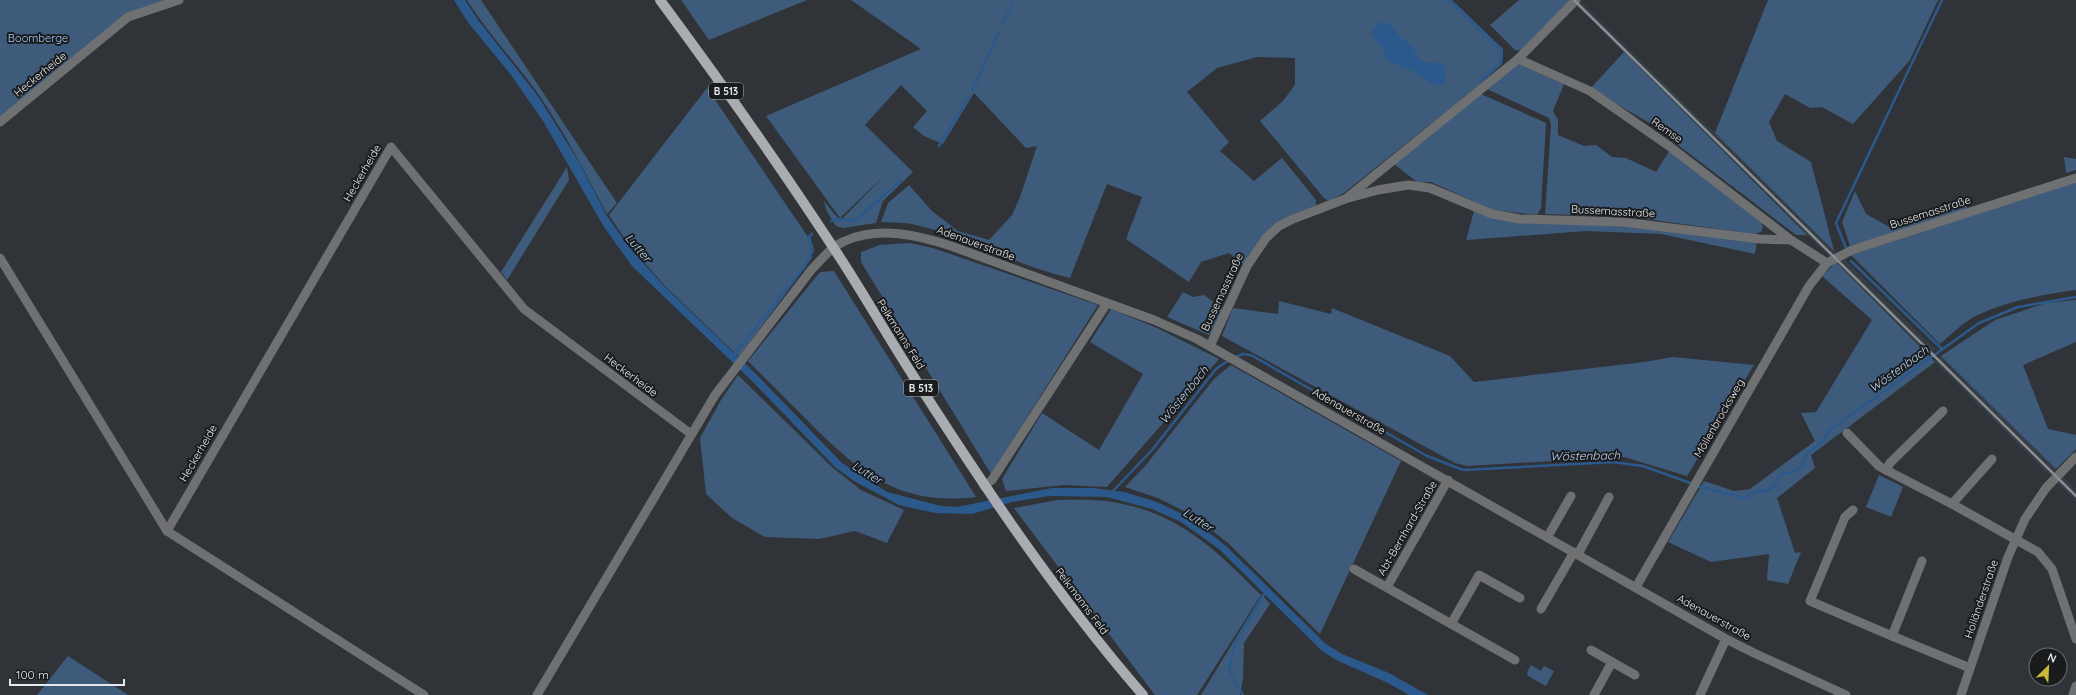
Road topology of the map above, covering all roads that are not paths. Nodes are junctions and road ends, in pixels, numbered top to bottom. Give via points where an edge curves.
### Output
1 (178, 0) edge
2 (660, 0) edge
3 (1576, 0) edge
4 (1518, 59) junction
5 (0, 122) edge
6 (2076, 178) edge
7 (1345, 199) junction
8 (1790, 240) junction
9 (834, 248) junction
10 (0, 258) edge
11 (1827, 263) junction
12 (1107, 303) junction
13 (1210, 346) junction
14 (1943, 411) dead end
15 (1847, 433) dead end
16 (691, 434) junction
17 (2076, 457) edge
18 (1992, 459) dead end
19 (1886, 470) junction
20 (1448, 480) junction
21 (987, 490) junction
22 (1571, 496) dead end
23 (1609, 497) dead end
24 (1952, 504) junction
25 (1853, 510) dead end
26 (167, 531) junction
27 (1548, 536) junction
28 (2015, 539) junction
29 (1576, 553) junction
30 (1922, 561) dead end
31 (1354, 569) dead end
32 (1387, 587) junction
33 (1636, 587) junction
34 (1520, 598) dead end
35 (1541, 609) dead end
36 (1451, 624) junction
37 (1892, 636) junction
38 (1726, 639) junction
39 (2076, 639) edge
40 (1591, 650) dead end
41 (1515, 660) dead end
42 (1612, 662) junction
43 (1970, 668) junction
44 (1635, 675) dead end
45 (2076, 686) edge
46 (424, 695) edge
47 (537, 695) edge
48 (1143, 695) edge
49 (1594, 695) edge
50 (1700, 695) edge
51 (1846, 695) edge
52 (1961, 695) edge
53 (2073, 695) edge

1 - 5 street, Heckerheide via 128,17
2 - 9 main road, Pelkmanns Feld / B 513
3 - 4 street
4 - 7 street
4 - 8 street, Remse via 1590,91 1670,146
6 - 11 street, Bussemasstraße via 1852,250
7 - 8 street, Bussemasstraße via 1408,185 1430,188 1492,214 1520,219 1623,222 1760,239
7 - 13 street, Bussemasstraße via 1293,219 1279,226 1266,238 1247,266
8 - 11 street, Bussemasstraße
9 - 12 street, Adenauerstraße via 845,241 879,234 908,234
9 - 16 street via 812,269 730,373
9 - 21 main road, Pelkmanns Feld / B 513
10 - 26 street
11 - 33 street, Möllenbrocksweg via 1809,286
12 - 13 street, Adenauerstraße via 1164,324
12 - 21 street
13 - 20 street, Adenauerstraße
14 - 19 street
15 - 19 street
16 - 26 street, Heckerheide via 524,309 391,147
16 - 47 street
17 - 28 street, Holländerstraße via 2056,476 2036,501
18 - 24 street
19 - 24 street
20 - 27 street, Adenauerstraße
20 - 32 street, Abt-Bernhard-Straße
21 - 48 main road, Pelkmanns Feld / B 513 via 1071,606
22 - 27 street
23 - 29 street
24 - 28 street
25 - 37 street via 1845,517 1810,601
26 - 46 street
27 - 29 street, Adenauerstraße
28 - 39 street via 2038,552 2048,562
28 - 43 street, Holländerstraße
29 - 33 street, Adenauerstraße
29 - 35 street
30 - 37 street
31 - 32 street, Abt-Bernhard-Straße
32 - 36 street, Abt-Bernhard-Straße
33 - 38 street, Adenauerstraße
34 - 36 street via 1479,575
36 - 41 street, Abt-Bernhard-Straße
37 - 43 street
38 - 50 street
38 - 51 street, Adenauerstraße
40 - 42 street
42 - 44 street
42 - 49 street
43 - 52 street, Holländerstraße
45 - 53 street

